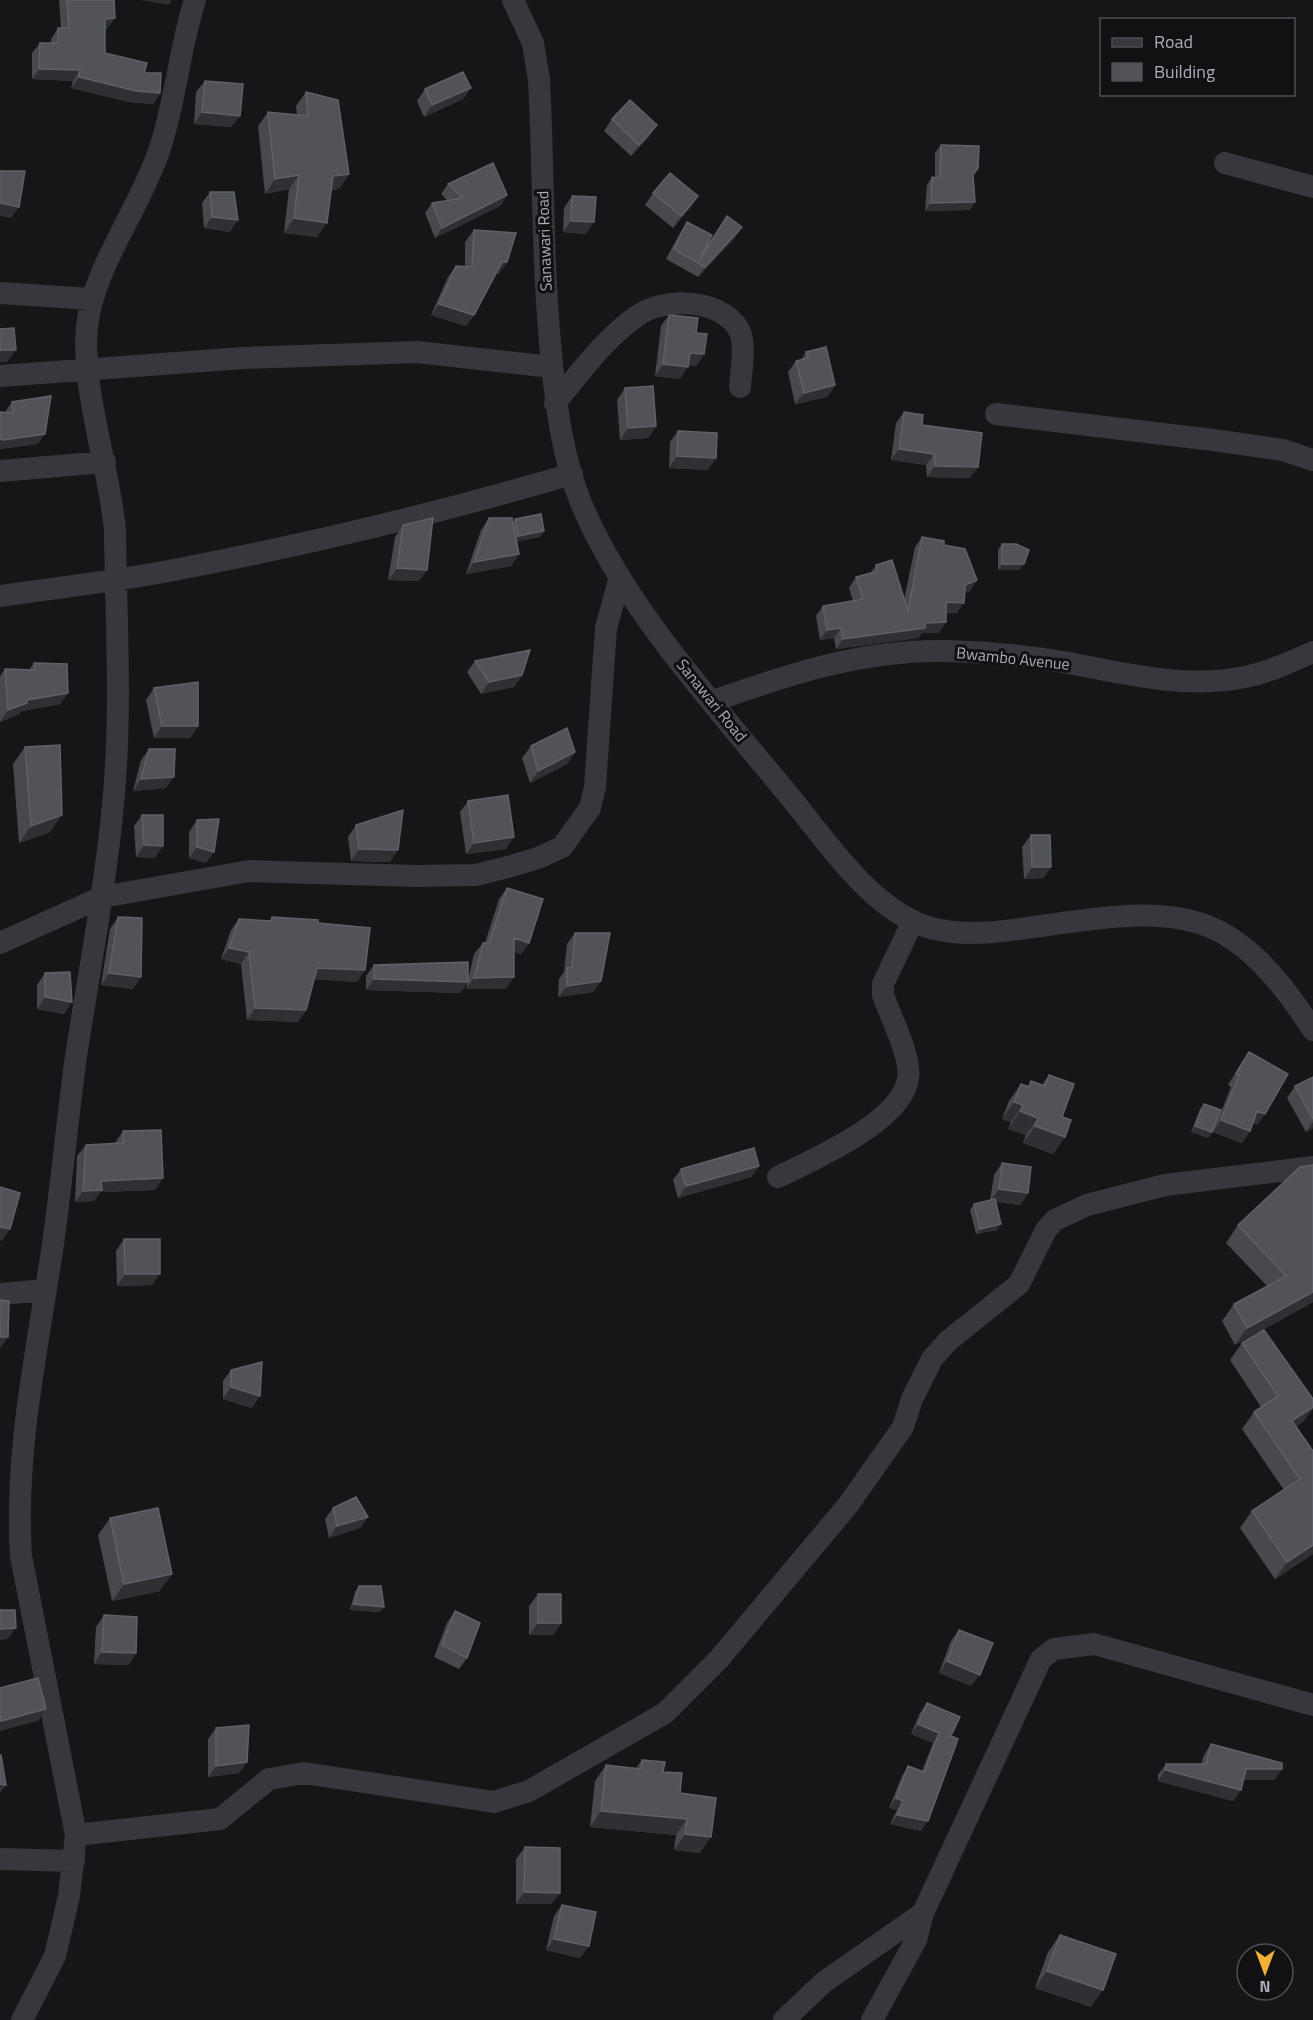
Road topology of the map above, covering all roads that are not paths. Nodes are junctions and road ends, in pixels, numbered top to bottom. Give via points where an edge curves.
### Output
1 (195, 0) edge
2 (513, 0) edge
3 (1225, 163) dead end
4 (1313, 187) edge
5 (0, 293) edge
6 (91, 299) junction
7 (552, 367) junction
8 (87, 370) junction
9 (0, 376) edge
10 (740, 387) dead end
11 (555, 403) junction
12 (996, 414) dead end
13 (1313, 460) edge
14 (105, 462) junction
15 (0, 471) edge
16 (572, 474) junction
17 (620, 577) junction
18 (115, 580) junction
19 (0, 596) edge
20 (1313, 652) edge
21 (713, 701) junction
22 (102, 897) junction
23 (914, 921) junction
24 (0, 943) edge
25 (1313, 1030) edge
26 (1313, 1167) edge
27 (778, 1178) dead end
28 (46, 1290) junction
29 (0, 1294) edge
30 (1313, 1704) edge
31 (76, 1834) junction
32 (0, 1859) edge
33 (74, 1861) junction
34 (923, 1913) junction
35 (22, 2020) edge
36 (784, 2020) edge
37 (872, 2020) edge

1 - 6 street via 159,150
2 - 7 street, Sanawari Road via 533,43 539,80 542,221
3 - 4 street
5 - 6 street
6 - 8 street via 86,329
7 - 8 street via 417,352 243,358
7 - 11 street, Sanawari Road
8 - 9 street
8 - 14 street
10 - 11 street via 742,343 738,328 722,314 701,304 653,307 619,332
11 - 16 street, Sanawari Road
12 - 13 street via 1225,442 1300,454
14 - 15 street
14 - 18 street via 114,520
16 - 17 street, Sanawari Road via 592,527
16 - 18 street via 438,512
17 - 21 street, Sanawari Road
17 - 22 street via 606,628 591,808 562,847 538,858 476,875 249,871
18 - 19 street
18 - 22 street via 117,750
20 - 21 street, Bwambo Avenue via 1244,677 1164,681 1016,655 886,652 797,672
21 - 23 street, Sanawari Road via 845,866 886,903
22 - 24 street
22 - 28 street
23 - 25 street, Sanawari Road via 962,933 1112,917 1163,914 1188,919 1222,931 1248,950 1284,988
23 - 27 street via 883,984 883,995 907,1060 909,1078 903,1093 888,1112 854,1136
26 - 31 street via 1165,1185 1087,1205 1055,1220 1019,1284 948,1341 932,1359 903,1427 888,1451 848,1505 719,1659 665,1713 530,1791 494,1802 292,1774 269,1779 220,1819
28 - 29 street
28 - 31 street via 19,1487 19,1522 21,1556
30 - 34 street via 1094,1644 1054,1649 1041,1659
31 - 33 street
32 - 33 street
33 - 35 street via 55,1956
34 - 36 street via 824,1982
34 - 37 street via 916,1940

